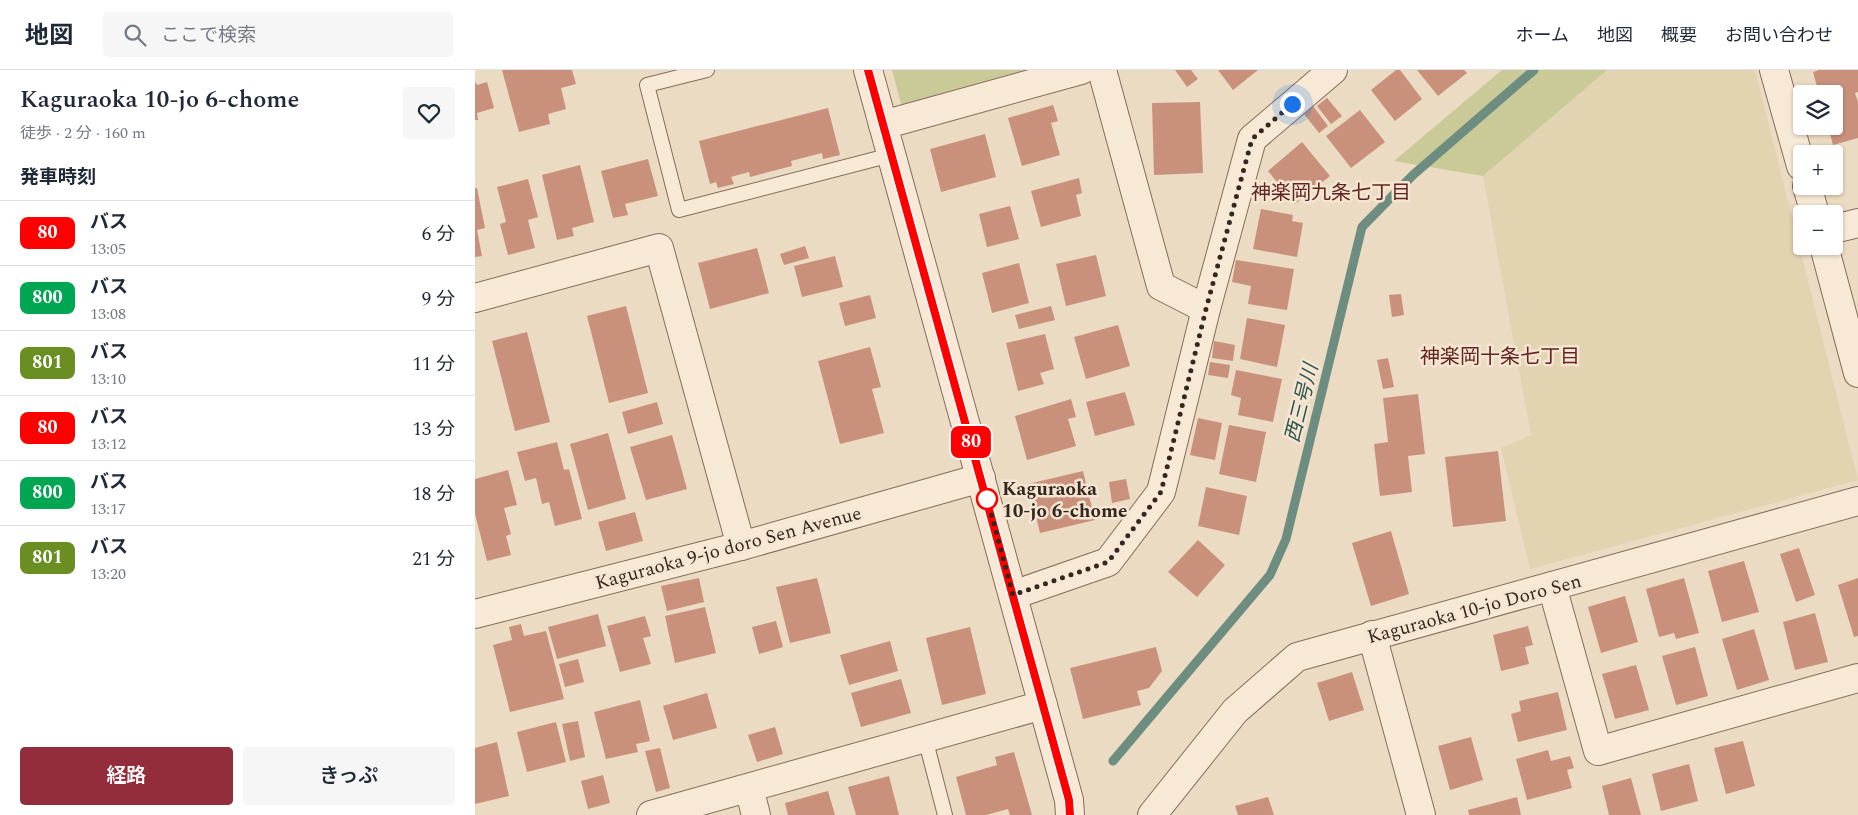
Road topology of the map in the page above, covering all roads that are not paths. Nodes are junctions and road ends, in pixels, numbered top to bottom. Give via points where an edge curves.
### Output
1 (707, 70) edge
2 (868, 70) edge
3 (1081, 70) edge
4 (1102, 70) edge
5 (1333, 70) edge
6 (1774, 70) edge
7 (883, 125) junction
8 (1795, 145) edge
9 (891, 155) junction
10 (1858, 223) edge
11 (1843, 227) edge
12 (1826, 255) edge
13 (475, 298) edge
14 (1206, 309) junction
15 (1858, 373) edge
16 (981, 478) junction
17 (1858, 501) edge
18 (741, 546) junction
19 (1552, 586) junction
20 (1013, 595) junction
21 (475, 614) edge
22 (1372, 635) junction
23 (1858, 678) edge
24 (1043, 705) junction
25 (925, 738) junction
26 (749, 788) junction
27 (651, 815) edge
28 (756, 815) edge
29 (945, 815) edge
30 (1070, 815) edge
31 (1152, 815) edge
32 (1421, 815) edge

1 - 9 lane via 647,86 679,210
2 - 7 street
3 - 7 street
4 - 14 street via 1161,286
5 - 14 street via 1252,139
6 - 8 street
7 - 9 street
9 - 16 street
10 - 11 street
12 - 15 street
13 - 18 street via 659,248
14 - 20 street via 1161,492 1108,562
16 - 18 street, Kaguraoka 9-jo doro Sen Avenue
16 - 20 street
17 - 19 street, Kaguraoka 10-jo Doro Sen
18 - 21 street, Kaguraoka 9-jo doro Sen Avenue
19 - 22 street, Kaguraoka 10-jo Doro Sen
19 - 23 street via 1598,751
20 - 24 street
22 - 31 street, Kaguraoka 10-jo Doro Sen via 1297,657 1235,711
22 - 32 street
24 - 25 street
24 - 30 street via 1069,800
25 - 26 street
25 - 29 lane
26 - 27 street
26 - 28 street

